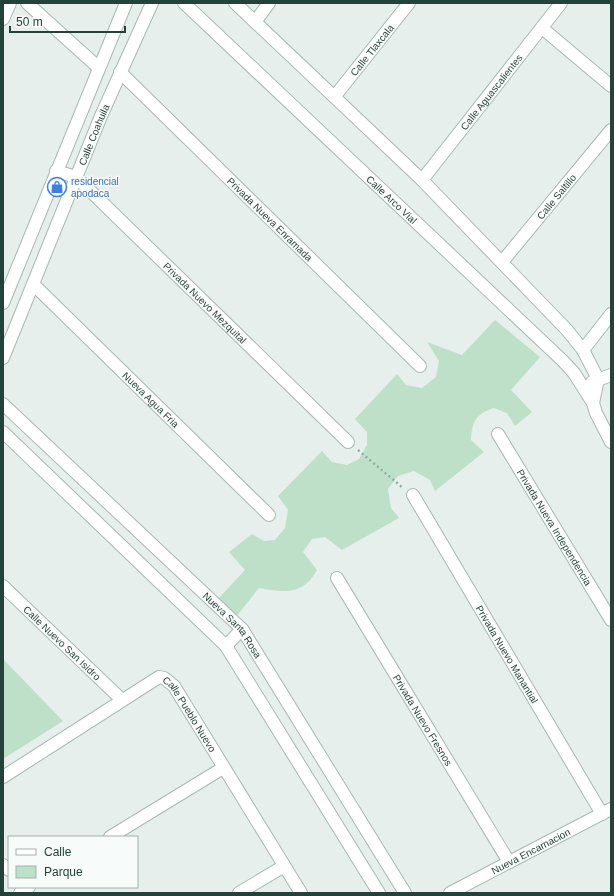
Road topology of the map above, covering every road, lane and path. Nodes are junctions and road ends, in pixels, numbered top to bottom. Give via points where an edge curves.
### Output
1 (10, 3) edge
2 (27, 3) edge
3 (126, 3) edge
4 (152, 3) edge
5 (184, 3) edge
6 (235, 3) edge
7 (269, 3) edge
8 (409, 3) edge
9 (561, 3) edge
10 (3, 20) edge
11 (255, 22) junction
12 (542, 28) junction
13 (98, 68) junction
14 (120, 72) junction
15 (611, 86) edge
16 (335, 96) junction
17 (611, 130) edge
18 (56, 171) junction
19 (76, 177) junction
20 (422, 180) junction
21 (502, 262) junction
22 (33, 284) junction
23 (3, 303) edge
24 (611, 314) edge
25 (584, 350) junction
26 (3, 358) edge
27 (420, 366) dead end
28 (611, 375) edge
29 (598, 379) junction
30 (581, 386) junction
31 (593, 403) junction
32 (3, 404) edge
33 (3, 432) edge
34 (498, 434) dead end
35 (348, 442) joint
36 (611, 442) edge
37 (413, 496) joint
38 (269, 515) dead end
39 (337, 578) dead end
40 (3, 586) edge
41 (611, 620) edge
42 (242, 630) junction
43 (226, 646) junction
44 (122, 700) junction
45 (223, 768) junction
46 (3, 777) edge
47 (606, 811) edge
48 (112, 836) edge
49 (509, 862) junction
50 (284, 866) junction
51 (239, 893) edge
52 (301, 893) edge
53 (379, 893) edge
54 (405, 893) edge
55 (450, 893) edge

1 - 10 street
2 - 13 street
3 - 13 street
4 - 14 street, Calle Coahuila
5 - 30 street, Calle Arco Vial via 563,361
6 - 11 street
7 - 11 street
8 - 16 street, Calle Tlaxcala
9 - 12 street, Calle Aguascalientes
11 - 16 street
12 - 15 street
12 - 20 street, Calle Aguascalientes
13 - 18 street
14 - 19 street, Calle Coahuila
14 - 27 street, Privada Nueva Enramada
16 - 20 street
17 - 21 street, Calle Saltillo
18 - 19 street, Privada Nuevo Mezquital
18 - 23 street
19 - 22 street, Calle Coahuila
19 - 35 street, Privada Nuevo Mezquital
20 - 21 street
21 - 25 street
22 - 26 street, Calle Coahuila
22 - 38 street, Nueva Agua Fria
24 - 25 street
25 - 29 street
28 - 29 street
29 - 30 street
29 - 31 street
30 - 31 street, Calle Arco Vial
31 - 36 street, Calle Arco Vial
32 - 42 street, Nueva Santa Rosa
33 - 43 street, Nueva Santa Rosa
34 - 41 street, Privada Nueva Independencia
35 - 37 path
37 - 47 street, Privada Nuevo Manantial
39 - 49 street, Privada Nuevo Fresnos
40 - 44 street, Calle Nuevo San Isidro
42 - 43 street
42 - 54 street, Nueva Santa Rosa
43 - 53 street, Nueva Santa Rosa
44 - 45 street, Calle Pueblo Nuevo via 159,677 168,680
44 - 46 street, Calle Pueblo Nuevo
45 - 48 street
45 - 50 street, Calle Pueblo Nuevo
47 - 49 street, Nueva Encarnacion
49 - 55 street, Nueva Encarnacion
50 - 51 street
50 - 52 street, Calle Pueblo Nuevo

